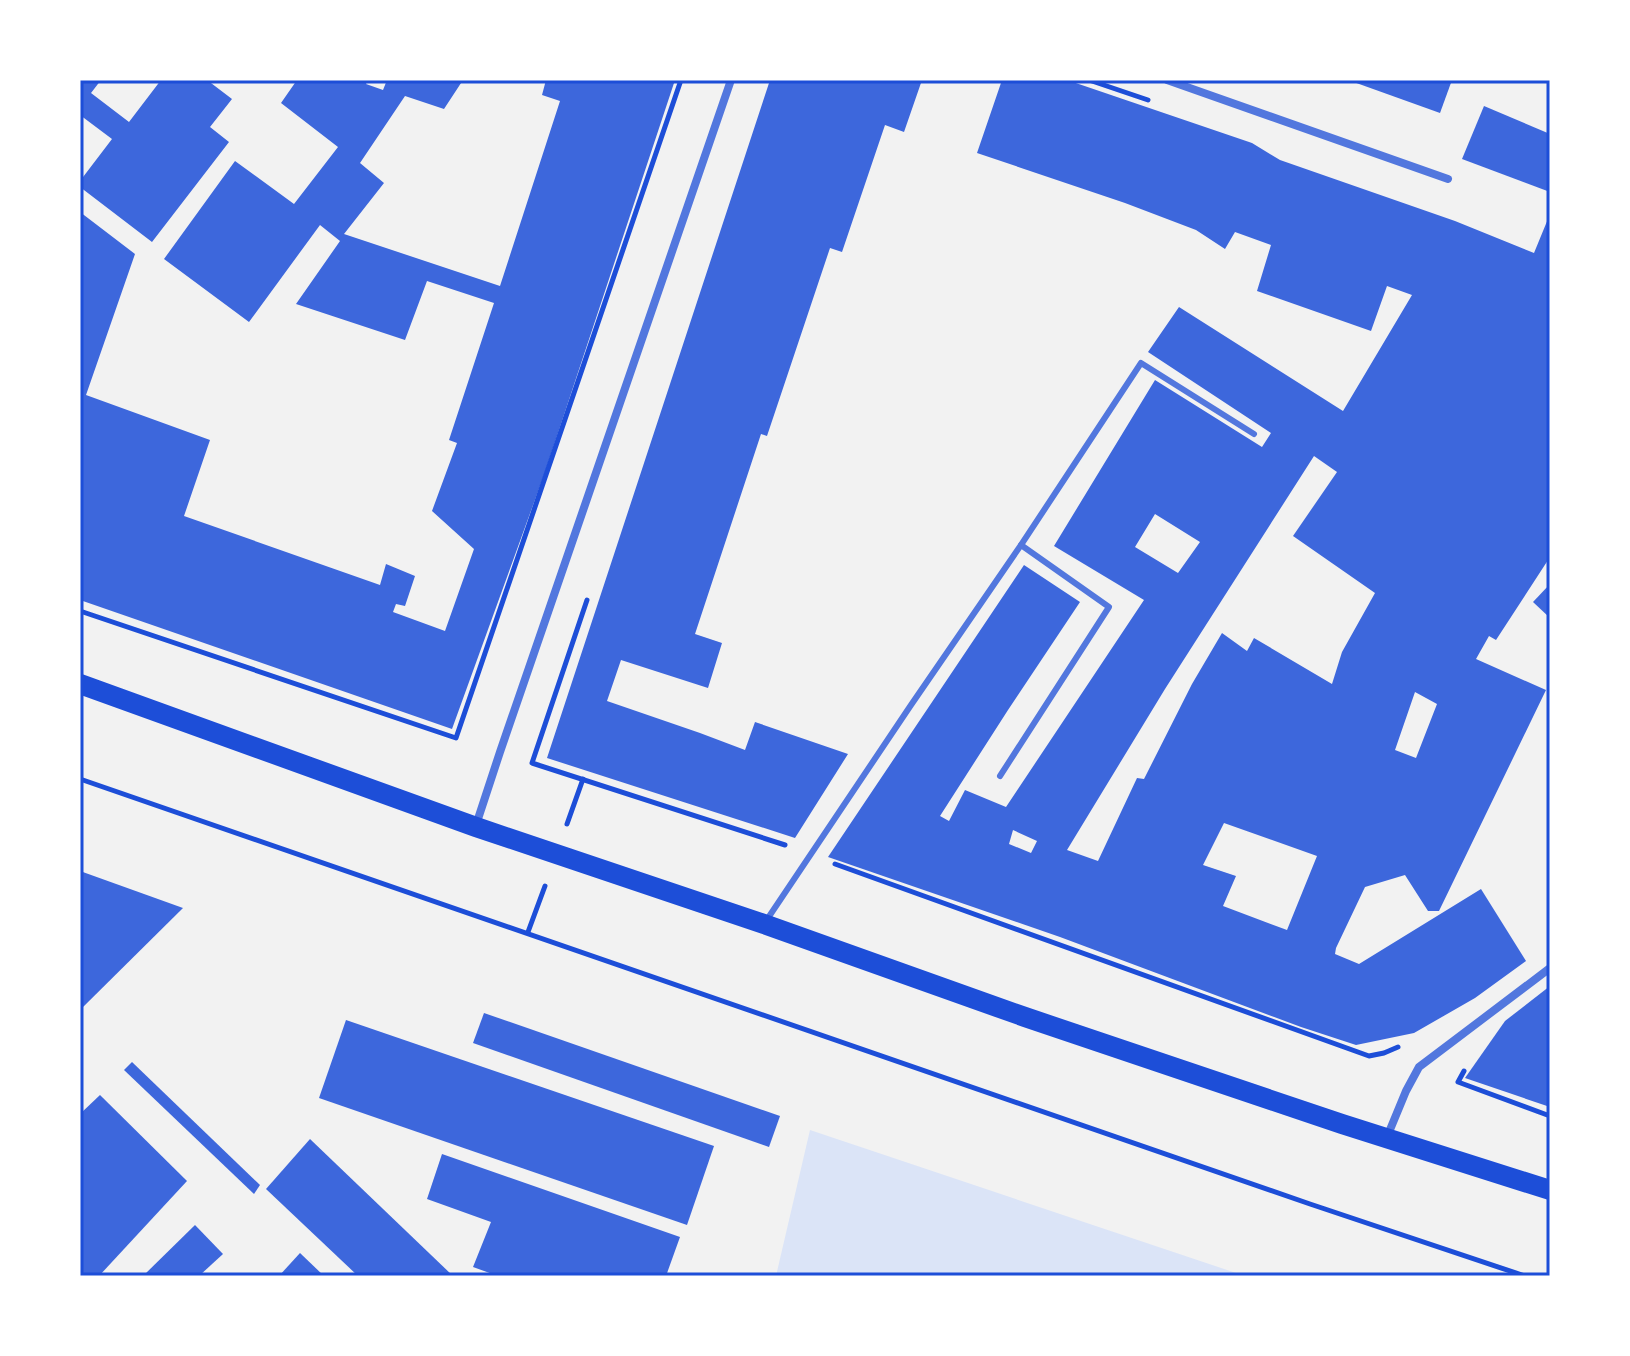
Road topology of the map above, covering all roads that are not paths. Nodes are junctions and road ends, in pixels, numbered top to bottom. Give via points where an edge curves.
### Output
1 (731, 80) edge
2 (1167, 80) edge
3 (1448, 179) dead end
4 (1254, 434) dead end
5 (1021, 545) junction
6 (80, 684) edge
7 (1000, 776) dead end
8 (476, 827) junction
9 (764, 924) junction
10 (1550, 968) edge
11 (1387, 1138) junction
12 (1550, 1190) edge

1 - 8 street
2 - 3 street
4 - 5 lane via 1141,363
5 - 7 lane via 1109,607
5 - 9 lane
6 - 8 main road
8 - 9 main road
9 - 11 main road
10 - 11 street via 1419,1067
11 - 12 main road

